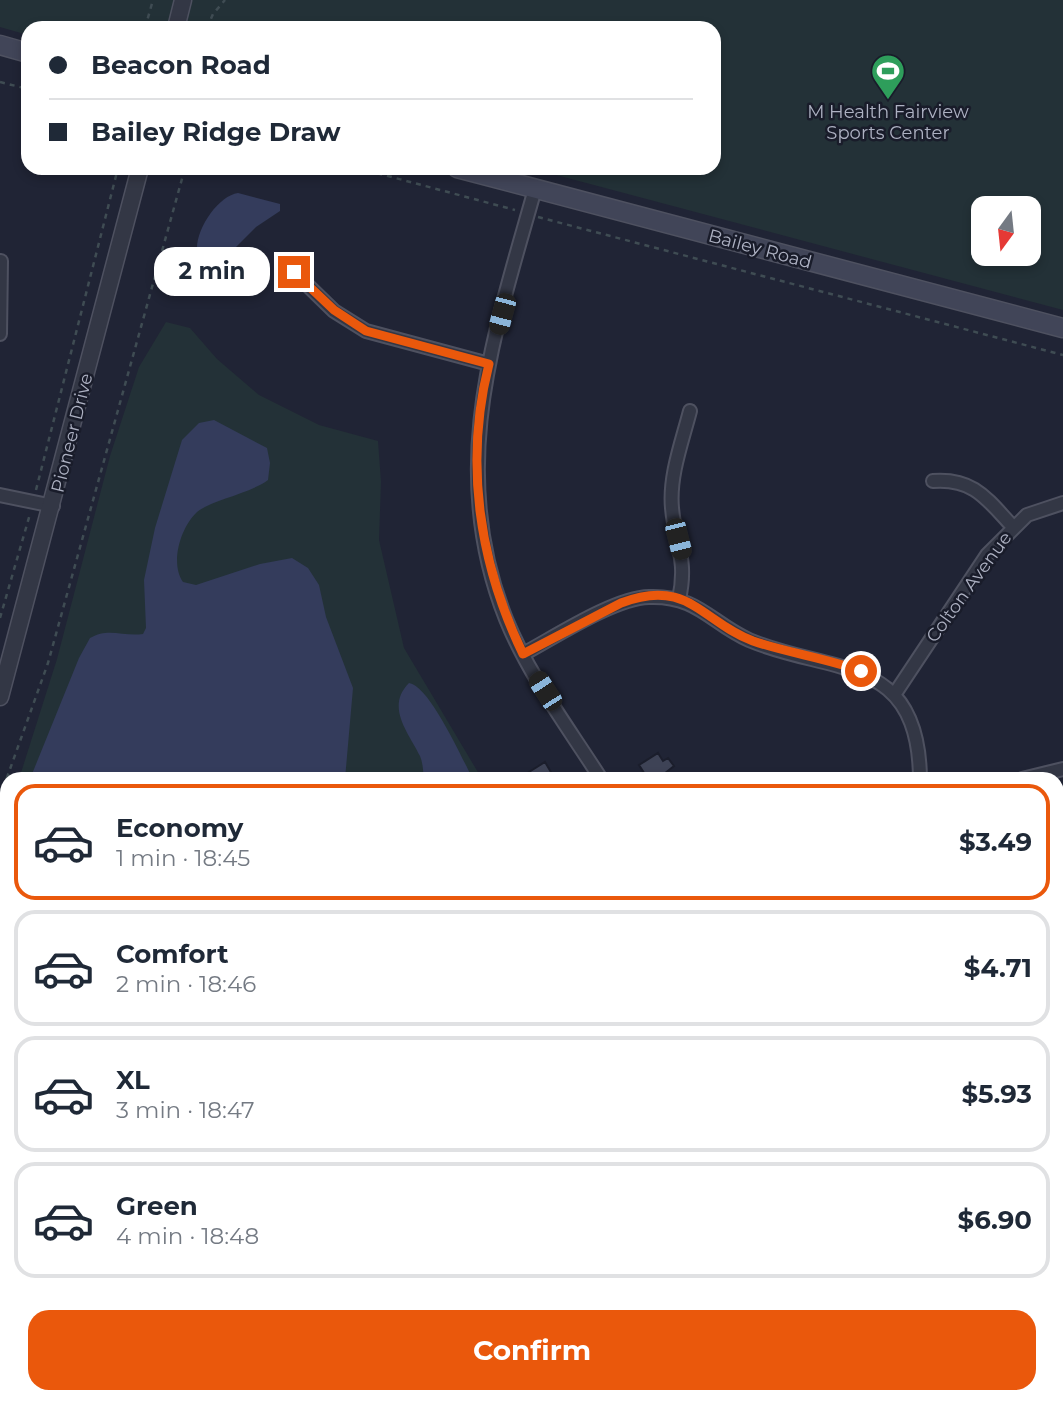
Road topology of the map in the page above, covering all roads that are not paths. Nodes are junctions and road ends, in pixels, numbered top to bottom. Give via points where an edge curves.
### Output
1 (183, 0) edge
2 (178, 21) edge
3 (0, 45) edge
4 (21, 50) edge
5 (138, 175) edge
6 (483, 175) edge
7 (535, 189) junction
8 (1, 261) edge
9 (294, 272) dead end
10 (1063, 328) edge
11 (0, 334) edge
12 (489, 364) junction
13 (690, 411) dead end
14 (933, 481) dead end
15 (0, 495) edge
16 (1063, 503) edge
17 (52, 506) junction
18 (1013, 527) junction
19 (680, 599) junction
20 (523, 654) junction
21 (894, 695) junction
22 (0, 696) edge
23 (597, 772) edge
24 (919, 772) edge

1 - 2 street
3 - 4 main road
5 - 17 street, Pioneer Drive
6 - 7 main road, Bailey Road
7 - 10 main road, Bailey Road
7 - 12 street
8 - 11 street
9 - 12 street via 334,310 366,331
12 - 20 street via 478,429 481,521 496,590
13 - 19 street via 671,506 685,568
14 - 18 street via 971,486
15 - 17 street
16 - 18 street, Colton Avenue via 1035,511
17 - 22 street, Pioneer Drive
18 - 21 street, Colton Avenue via 987,555
19 - 20 street via 632,599
19 - 21 street via 750,640 854,669
20 - 23 street
21 - 24 street via 917,738

